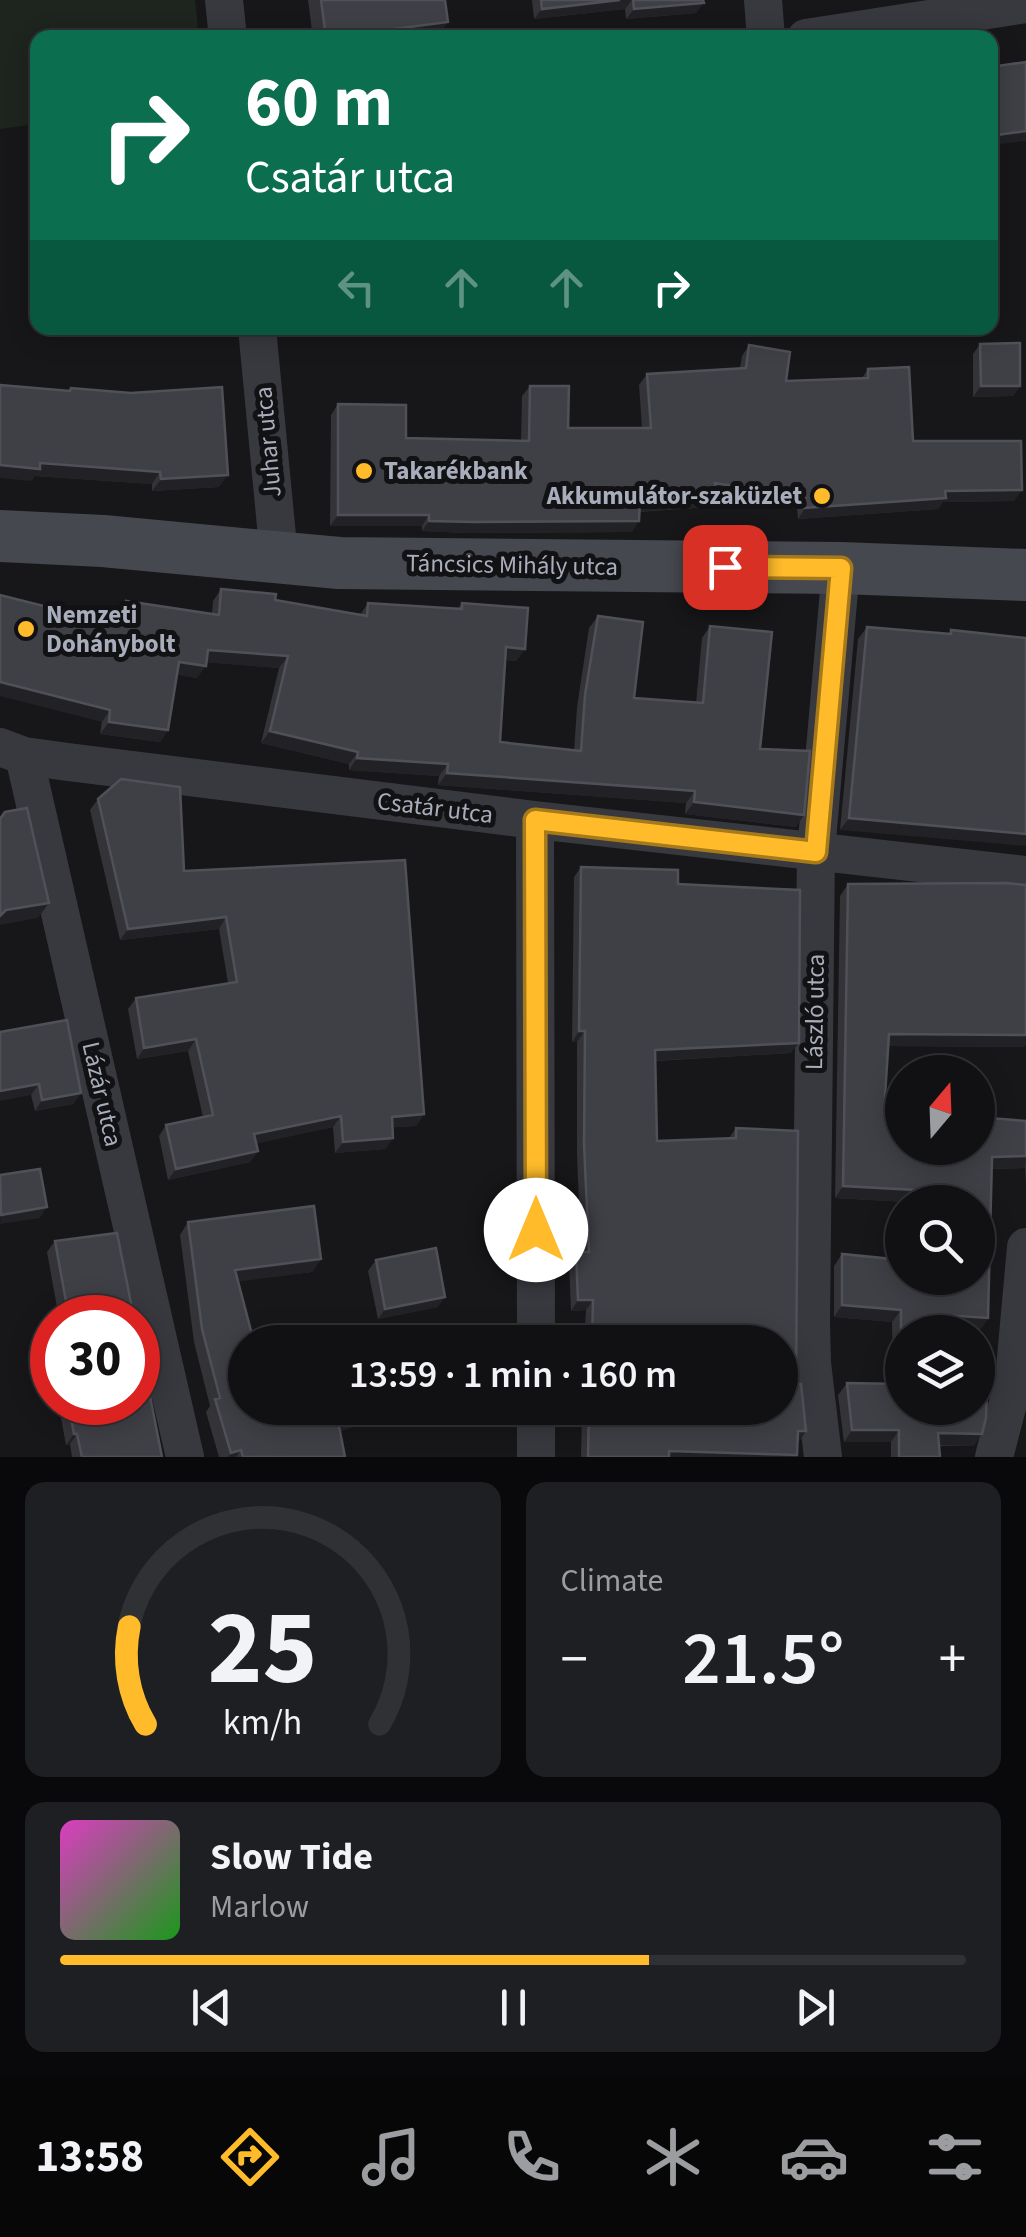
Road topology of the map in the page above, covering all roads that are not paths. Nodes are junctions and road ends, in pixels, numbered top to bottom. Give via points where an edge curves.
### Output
1 (224, 0) edge
2 (763, 0) edge
3 (1026, 4) edge
4 (227, 30) edge
5 (765, 30) edge
6 (858, 30) edge
7 (258, 335) edge
8 (0, 536) edge
9 (278, 557) junction
10 (841, 568) junction
11 (1026, 574) edge
12 (12, 752) edge
13 (535, 820) junction
14 (816, 852) junction
15 (1026, 875) edge
16 (1026, 1247) edge
17 (536, 1325) edge
18 (536, 1425) edge
19 (185, 1457) edge
20 (536, 1457) edge
21 (823, 1457) edge
22 (994, 1457) edge

1 - 4 street
2 - 5 street
3 - 6 street
7 - 9 street, Juhar utca
8 - 9 street, Táncsics Mihály utca
9 - 10 street, Táncsics Mihály utca
10 - 11 street, Táncsics Mihály utca
10 - 14 street, László utca
12 - 13 street, Csatár utca
12 - 19 street, Lázár utca
13 - 14 street, Csatár utca
13 - 17 street
14 - 15 street, Csatár utca
14 - 21 street, László utca via 811,1322
16 - 22 street via 1014,1380
18 - 20 street

